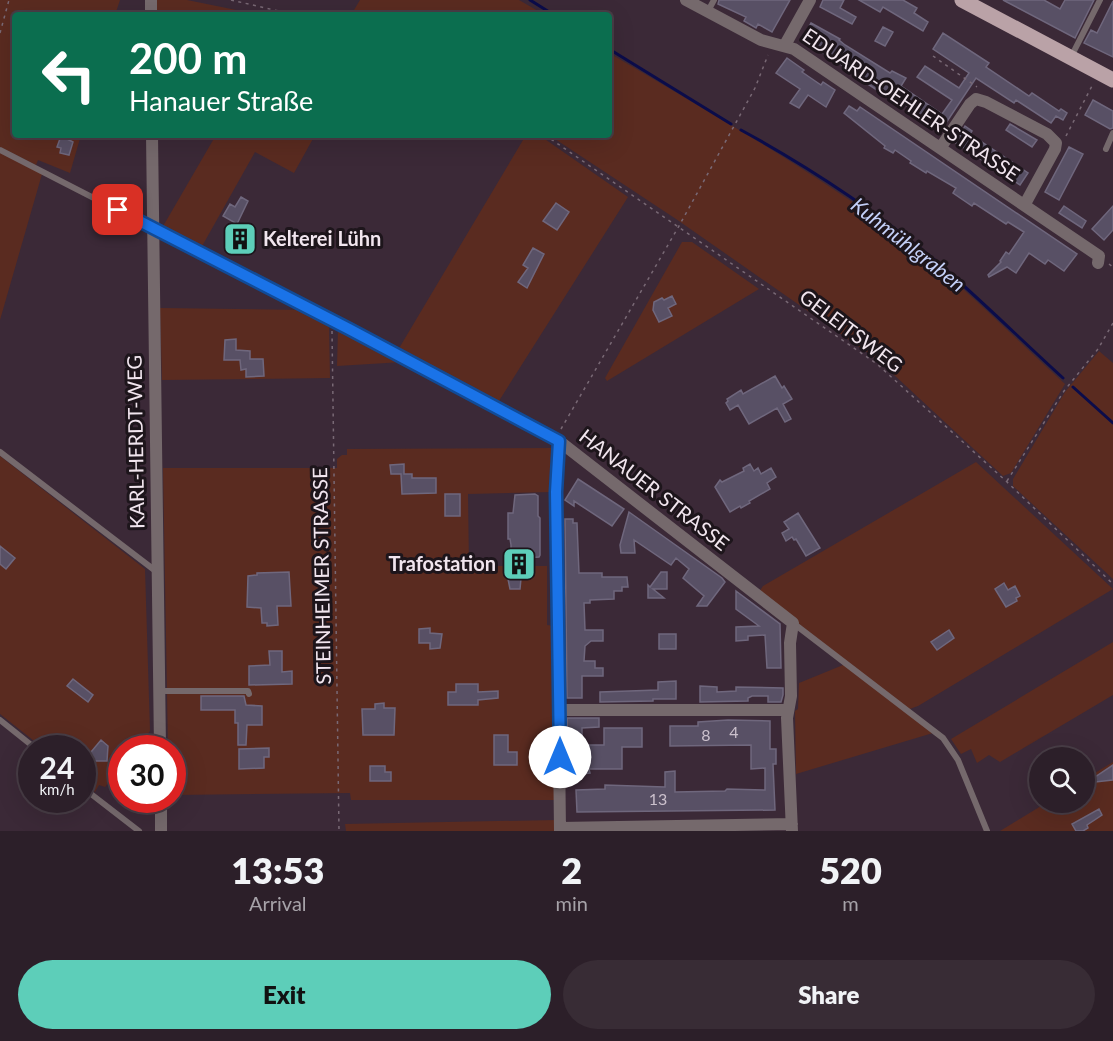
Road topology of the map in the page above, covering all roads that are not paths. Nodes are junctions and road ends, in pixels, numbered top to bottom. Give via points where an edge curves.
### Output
1 (686, 0) edge
2 (810, 0) edge
3 (962, 0) edge
4 (1100, 0) edge
5 (711, 6) edge
6 (778, 44) junction
7 (1071, 58) junction
8 (1113, 80) edge
9 (1113, 133) edge
10 (152, 138) edge
11 (941, 147) junction
12 (1106, 149) dead end
13 (0, 150) edge
14 (1025, 204) junction
15 (153, 228) junction
16 (1104, 264) road end
17 (559, 441) junction
18 (0, 452) edge
19 (158, 573) junction
20 (794, 623) junction
21 (159, 691) junction
22 (249, 694) dead end
23 (559, 710) junction
24 (787, 710) junction
25 (0, 720) edge
26 (19, 735) edge
27 (160, 735) edge
28 (96, 798) edge
29 (161, 813) edge
30 (676, 828) edge
31 (735, 828) edge
32 (792, 828) edge
33 (560, 829) edge
34 (617, 829) edge
35 (139, 831) edge
36 (161, 831) edge
37 (987, 831) edge

1 - 5 street, EDUARD-OEHLER-STRASSE
2 - 6 street
3 - 7 main road
4 - 7 lane
5 - 6 street, EDUARD-OEHLER-STRASSE via 761,40
6 - 11 street, EDUARD-OEHLER-STRASSE via 794,49
7 - 8 main road
9 - 12 lane
10 - 15 street, KARL-HERDT-WEG
11 - 14 street, EDUARD-OEHLER-STRASSE
11 - 14 street via 976,99 1047,134 1056,143 1055,149
13 - 15 lane, HANAUER STRASSE
14 - 16 street, EDUARD-OEHLER-STRASSE via 1100,255
15 - 17 lane, HANAUER STRASSE
15 - 19 street, KARL-HERDT-WEG
17 - 20 street, HANAUER STRASSE
17 - 23 street
18 - 19 lane
19 - 21 street, KARL-HERDT-WEG
20 - 24 street
20 - 37 lane, HANAUER STRASSE via 943,738 958,760
21 - 22 lane
21 - 27 street, KARL-HERDT-WEG
23 - 24 street
23 - 33 street
24 - 32 street
25 - 26 lane
28 - 35 lane
29 - 36 street
30 - 31 street
30 - 34 street
31 - 32 street
33 - 34 street

